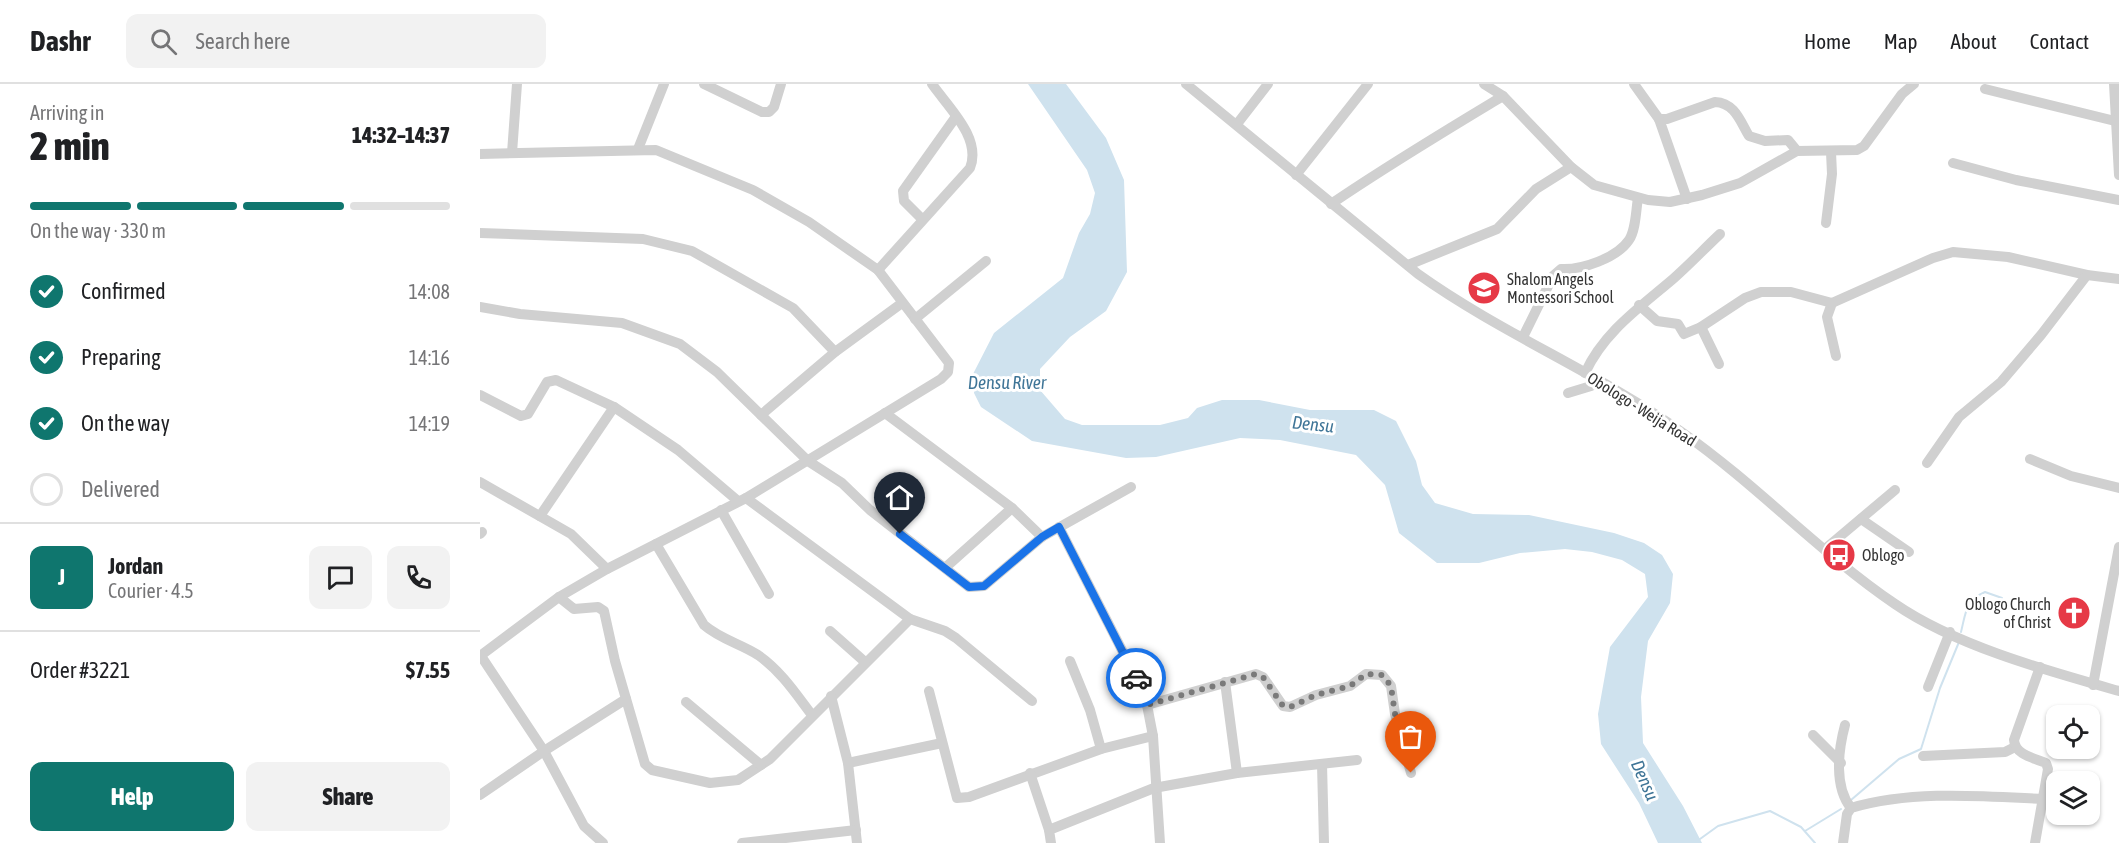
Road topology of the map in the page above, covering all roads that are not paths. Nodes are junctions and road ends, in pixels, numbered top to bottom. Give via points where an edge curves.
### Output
1 (517, 84) edge
2 (664, 84) edge
3 (704, 84) edge
4 (781, 84) edge
5 (932, 84) edge
6 (1186, 84) edge
7 (1268, 84) edge
8 (1368, 84) edge
9 (1484, 84) edge
10 (1634, 84) edge
11 (1914, 84) edge
12 (2114, 84) edge
13 (1985, 89) dead end
14 (1503, 96) junction
15 (956, 118) junction
16 (1659, 119) junction
17 (2115, 121) junction
18 (1237, 124) junction
19 (638, 149) junction
20 (1797, 151) junction
21 (1831, 152) junction
22 (512, 153) junction
23 (480, 154) edge
24 (1953, 163) dead end
25 (1571, 167) junction
26 (1296, 175) junction
27 (2119, 175) edge
28 (1638, 198) junction
29 (1687, 199) junction
30 (2119, 200) edge
31 (1331, 204) junction
32 (922, 219) junction
33 (1827, 224) dead end
34 (480, 233) edge
35 (1720, 234) dead end
36 (986, 261) dead end
37 (1408, 265) junction
38 (878, 270) junction
39 (2087, 275) junction
40 (2119, 279) edge
41 (902, 303) junction
42 (1832, 303) junction
43 (1639, 305) junction
44 (480, 307) edge
45 (915, 319) junction
46 (1701, 327) junction
47 (1523, 337) junction
48 (835, 352) junction
49 (1836, 356) dead end
50 (1719, 364) dead end
51 (1585, 373) junction
52 (1598, 381) junction
53 (1568, 393) dead end
54 (480, 395) edge
55 (614, 406) junction
56 (885, 413) junction
57 (761, 415) junction
58 (2030, 459) dead end
59 (808, 461) junction
60 (1927, 463) dead end
61 (480, 482) edge
62 (1131, 487) dead end
63 (2119, 488) edge
64 (1894, 490) dead end
65 (742, 500) junction
66 (1012, 508) junction
67 (721, 510) junction
68 (540, 516) junction
69 (1861, 519) junction
70 (1059, 527) junction
71 (1042, 537) junction
72 (656, 544) junction
73 (2119, 547) edge
74 (1825, 549) junction
75 (1909, 552) dead end
76 (946, 567) junction
77 (607, 569) junction
78 (769, 594) dead end
79 (559, 597) junction
80 (910, 619) junction
81 (830, 631) dead end
82 (1950, 632) junction
83 (481, 656) edge
84 (1070, 661) dead end
85 (865, 663) junction
86 (2040, 667) junction
87 (1225, 682) junction
88 (2093, 685) junction
89 (1928, 687) dead end
90 (929, 691) dead end
91 (2119, 692) edge
92 (831, 696) junction
93 (626, 699) junction
94 (1032, 701) dead end
95 (686, 702) dead end
96 (1147, 705) junction
97 (812, 715) junction
98 (1845, 725) dead end
99 (1813, 735) dead end
100 (1153, 736) junction
101 (942, 743) junction
102 (2015, 747) junction
103 (1101, 748) junction
104 (544, 751) junction
105 (1923, 756) dead end
106 (1356, 760) dead end
107 (848, 763) junction
108 (1840, 763) junction
109 (1322, 764) junction
110 (761, 765) junction
111 (1030, 773) junction
112 (1237, 773) junction
113 (1411, 773) dead end
114 (1154, 788) junction
115 (480, 795) edge
116 (2044, 799) junction
117 (1851, 808) junction
118 (856, 830) junction
119 (1049, 830) junction
120 (603, 843) edge
121 (742, 843) edge
122 (857, 843) edge
123 (1051, 843) edge
124 (1160, 843) edge
125 (1324, 843) edge
126 (1843, 843) edge
127 (2035, 843) edge

1 - 22 street
2 - 19 street
3 - 4 street via 769,112
5 - 15 street
6 - 18 street, Obologo - Weija Road
7 - 18 street
8 - 26 street
9 - 14 street
10 - 16 street
11 - 21 street via 1902,94 1864,146
12 - 17 street
13 - 17 street
14 - 25 street
14 - 31 street via 1445,133 1425,141
15 - 32 street via 971,140 970,168
15 - 32 street via 903,191 904,201
16 - 20 street via 1722,102 1738,115 1749,136 1756,140 1788,140
16 - 29 street
17 - 27 street
18 - 26 street, Obologo - Weija Road
19 - 22 street
19 - 38 street via 656,150 753,190 809,222
20 - 21 street
20 - 29 street via 1740,183
21 - 33 street
22 - 23 street
24 - 30 street via 2006,178
25 - 28 street via 1594,185
25 - 37 street via 1536,189 1497,230
26 - 31 street, Obologo - Weija Road
28 - 29 street via 1670,202
28 - 47 street via 1629,239 1608,257 1578,270 1562,269 1553,276
31 - 37 street, Obologo - Weija Road
32 - 38 street
34 - 48 street via 643,239 681,247 793,308
35 - 43 street
36 - 45 street
37 - 47 street, Obologo - Weija Road via 1451,297
38 - 41 street
39 - 40 street
39 - 42 street via 2008,257 1953,252
39 - 60 street via 2001,382 1959,417
41 - 45 street
41 - 48 street
42 - 46 street via 1791,292 1761,292
42 - 49 street via 1827,317
43 - 46 street via 1656,321 1678,324 1683,334
43 - 51 street via 1600,344
44 - 57 street via 642,328 680,344 717,372
45 - 56 street via 949,363 948,372
46 - 50 street
47 - 51 street, Obologo - Weija Road
48 - 57 street
51 - 52 street, Obologo - Weija Road
52 - 53 street
52 - 74 street, Obologo - Weija Road via 1683,432
54 - 55 street via 521,416 528,414 547,382 556,380
55 - 65 street
55 - 68 street
56 - 59 street
56 - 66 street
57 - 59 street
58 - 63 street via 2072,476
59 - 65 street
59 - 76 street via 842,483 870,510
61 - 68 street
62 - 70 street
64 - 69 street
65 - 67 street
65 - 80 street
66 - 71 street
66 - 76 street
67 - 72 street
67 - 78 street
68 - 77 street via 571,534
69 - 74 street
69 - 75 street
70 - 71 street
70 - 96 street
71 - 76 street via 984,586 969,587
72 - 77 street
72 - 97 street via 704,625 775,668
73 - 88 street
74 - 82 street, Obologo - Weija Road via 1897,606
77 - 79 street
79 - 83 street
79 - 93 street via 574,609 598,607 604,611
80 - 85 street
80 - 94 street via 956,638
81 - 85 street
82 - 86 street, Obologo - Weija Road
82 - 89 street
83 - 104 street
84 - 103 street
85 - 92 street
86 - 88 street, Obologo - Weija Road
86 - 102 street via 2014,740
87 - 96 street
87 - 112 street
87 - 113 street via 1256,674 1263,677 1283,706 1290,707 1350,686 1366,674 1382,675 1391,686
88 - 91 street, Obologo - Weija Road
90 - 101 street
92 - 97 street
92 - 107 street
93 - 104 street
93 - 110 street via 642,755 652,770 710,783 738,780
95 - 110 street
96 - 100 street
97 - 110 street
98 - 108 street
99 - 108 street
100 - 103 street
100 - 114 street
101 - 107 street
101 - 111 street via 957,798
102 - 105 street via 2005,752
102 - 116 street via 2046,763
103 - 111 street
104 - 115 street
104 - 120 street via 584,826
106 - 109 street
107 - 118 street
108 - 117 street via 1842,793
109 - 112 street
109 - 125 street
111 - 119 street
112 - 114 street
114 - 119 street
114 - 124 street
116 - 117 street via 1914,796
116 - 127 street
117 - 126 street
118 - 121 street
118 - 122 street
119 - 123 street

